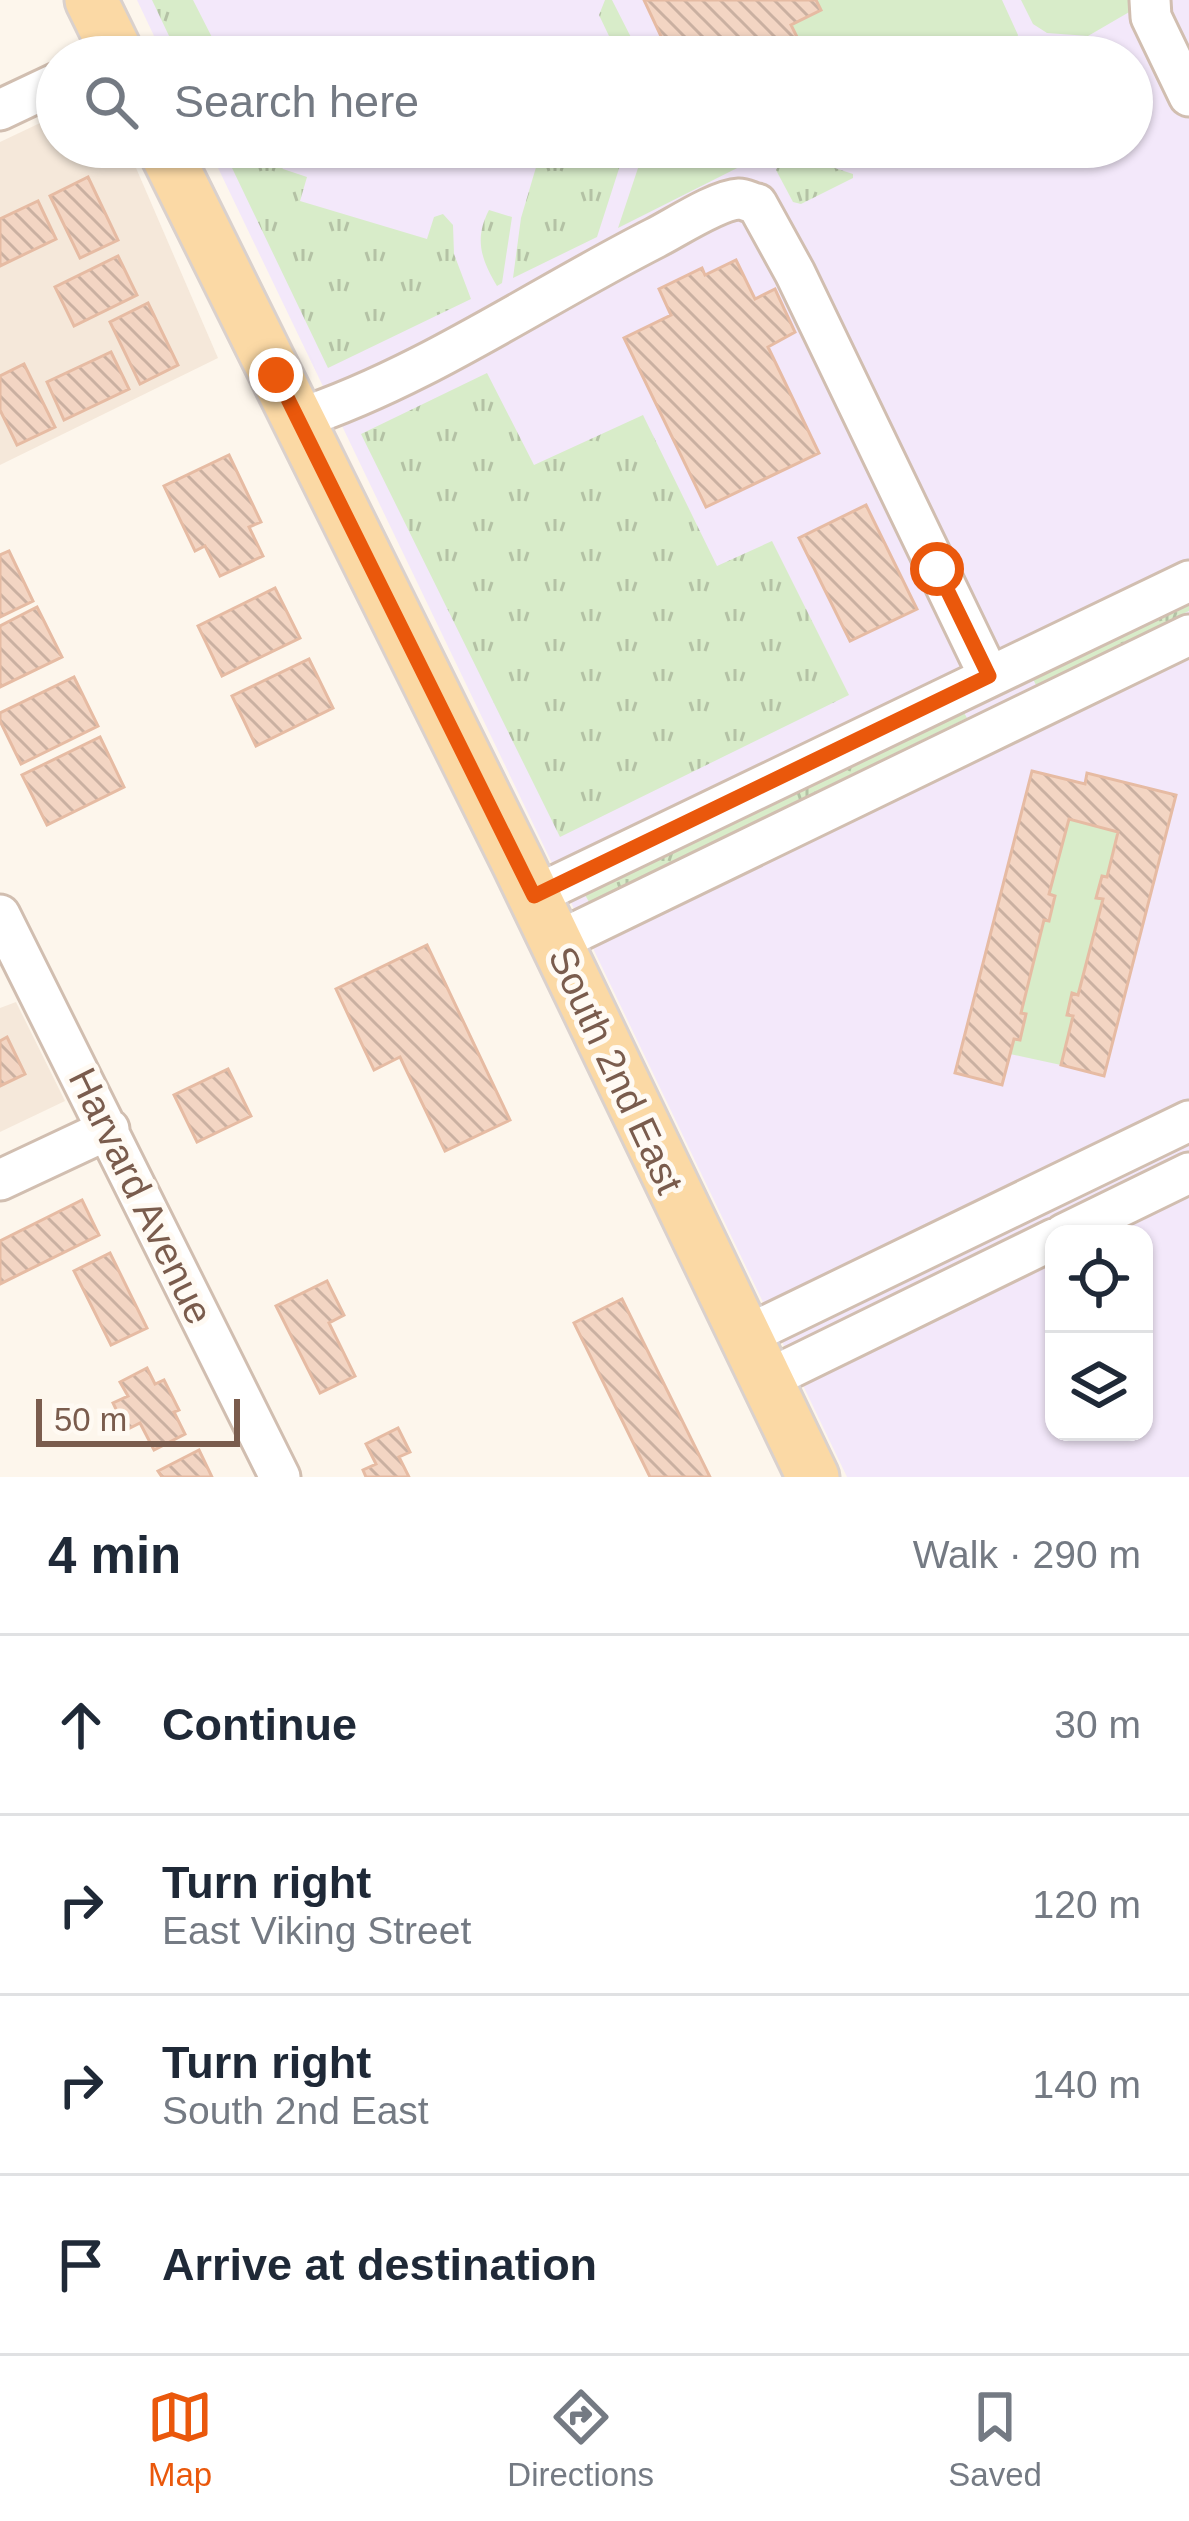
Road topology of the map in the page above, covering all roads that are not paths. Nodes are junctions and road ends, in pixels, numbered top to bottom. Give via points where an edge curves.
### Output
1 (92, 0) edge
2 (1150, 0) edge
3 (107, 36) edge
4 (36, 93) edge
5 (1189, 95) edge
6 (0, 110) edge
7 (173, 168) edge
8 (298, 419) junction
9 (1189, 581) edge
10 (1189, 635) edge
11 (979, 656) junction
12 (534, 896) junction
13 (0, 915) edge
14 (556, 942) junction
15 (1189, 1121) edge
16 (109, 1130) junction
17 (1189, 1174) edge
18 (0, 1180) edge
19 (1083, 1225) edge
20 (1045, 1243) edge
21 (911, 1255) junction
22 (935, 1297) junction
23 (755, 1358) junction
24 (280, 1477) edge
25 (813, 1477) edge

1 - 3 main road
2 - 5 street
4 - 6 street
7 - 8 main road, South 2nd East
8 - 11 street via 500,324 717,206 757,204
8 - 12 main road, South 2nd East
9 - 11 street
10 - 14 street
11 - 12 street
12 - 14 main road, South 2nd East
13 - 16 street, Harvard Avenue
14 - 23 main road, South 2nd East
15 - 21 street
16 - 18 street
16 - 24 street, Harvard Avenue
17 - 19 street
20 - 22 street
21 - 22 street
21 - 23 street
22 - 23 street
23 - 25 main road, South 2nd East

